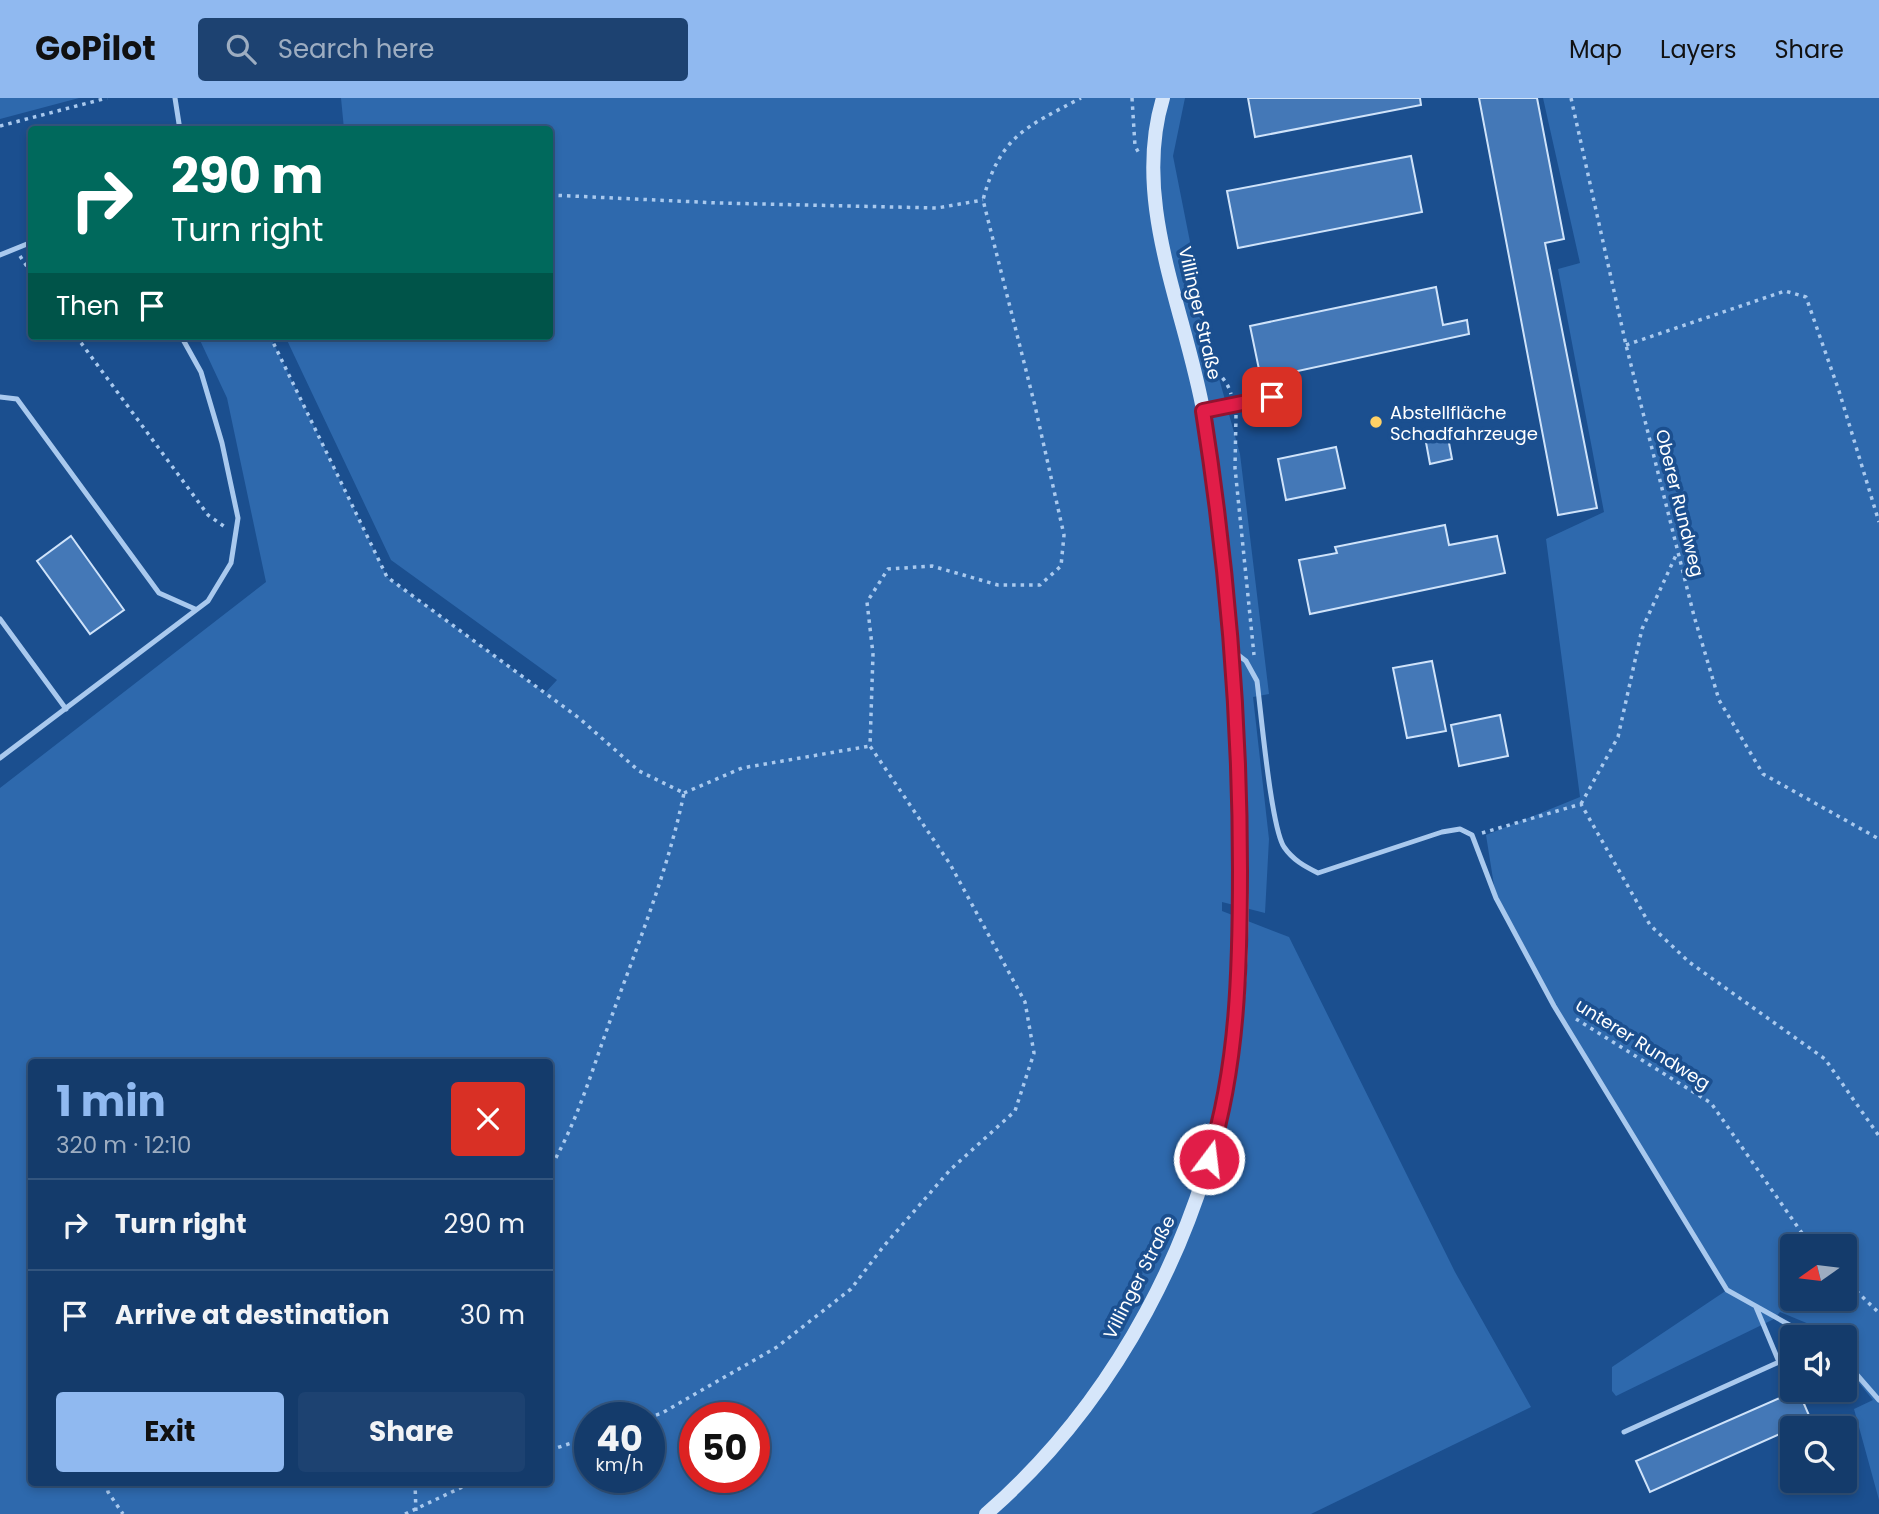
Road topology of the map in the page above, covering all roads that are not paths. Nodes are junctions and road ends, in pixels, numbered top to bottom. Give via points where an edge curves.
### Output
1 (176, 98) edge
2 (1163, 98) edge
3 (180, 126) edge
4 (28, 244) edge
5 (0, 255) edge
6 (183, 340) edge
7 (0, 397) edge
8 (1272, 397) dead end
9 (1203, 411) junction
10 (195, 609) junction
11 (0, 618) edge
12 (1232, 650) junction
13 (66, 709) junction
14 (0, 758) edge
15 (1756, 1307) junction
16 (1789, 1325) edge
17 (1857, 1375) edge
18 (1879, 1401) edge
19 (1624, 1432) dead end
20 (986, 1514) edge

1 - 3 lane
2 - 9 main road, Villinger Straße via 1153,138 1154,197
4 - 5 lane
6 - 10 lane via 201,372 238,518 231,563 208,601
7 - 10 lane via 17,399 159,593
8 - 9 lane
9 - 12 main road, Villinger Straße
10 - 13 lane
11 - 13 lane
12 - 15 lane via 1257,681 1282,845 1298,863 1318,873 1442,832 1460,828 1472,835 1496,898 1554,1006 1727,1290
12 - 20 main road, Villinger Straße via 1240,804 1239,978 1217,1135 1195,1207 1116,1366 1073,1424 1020,1484
13 - 14 lane
15 - 16 lane
15 - 19 lane via 1779,1362
17 - 18 lane

